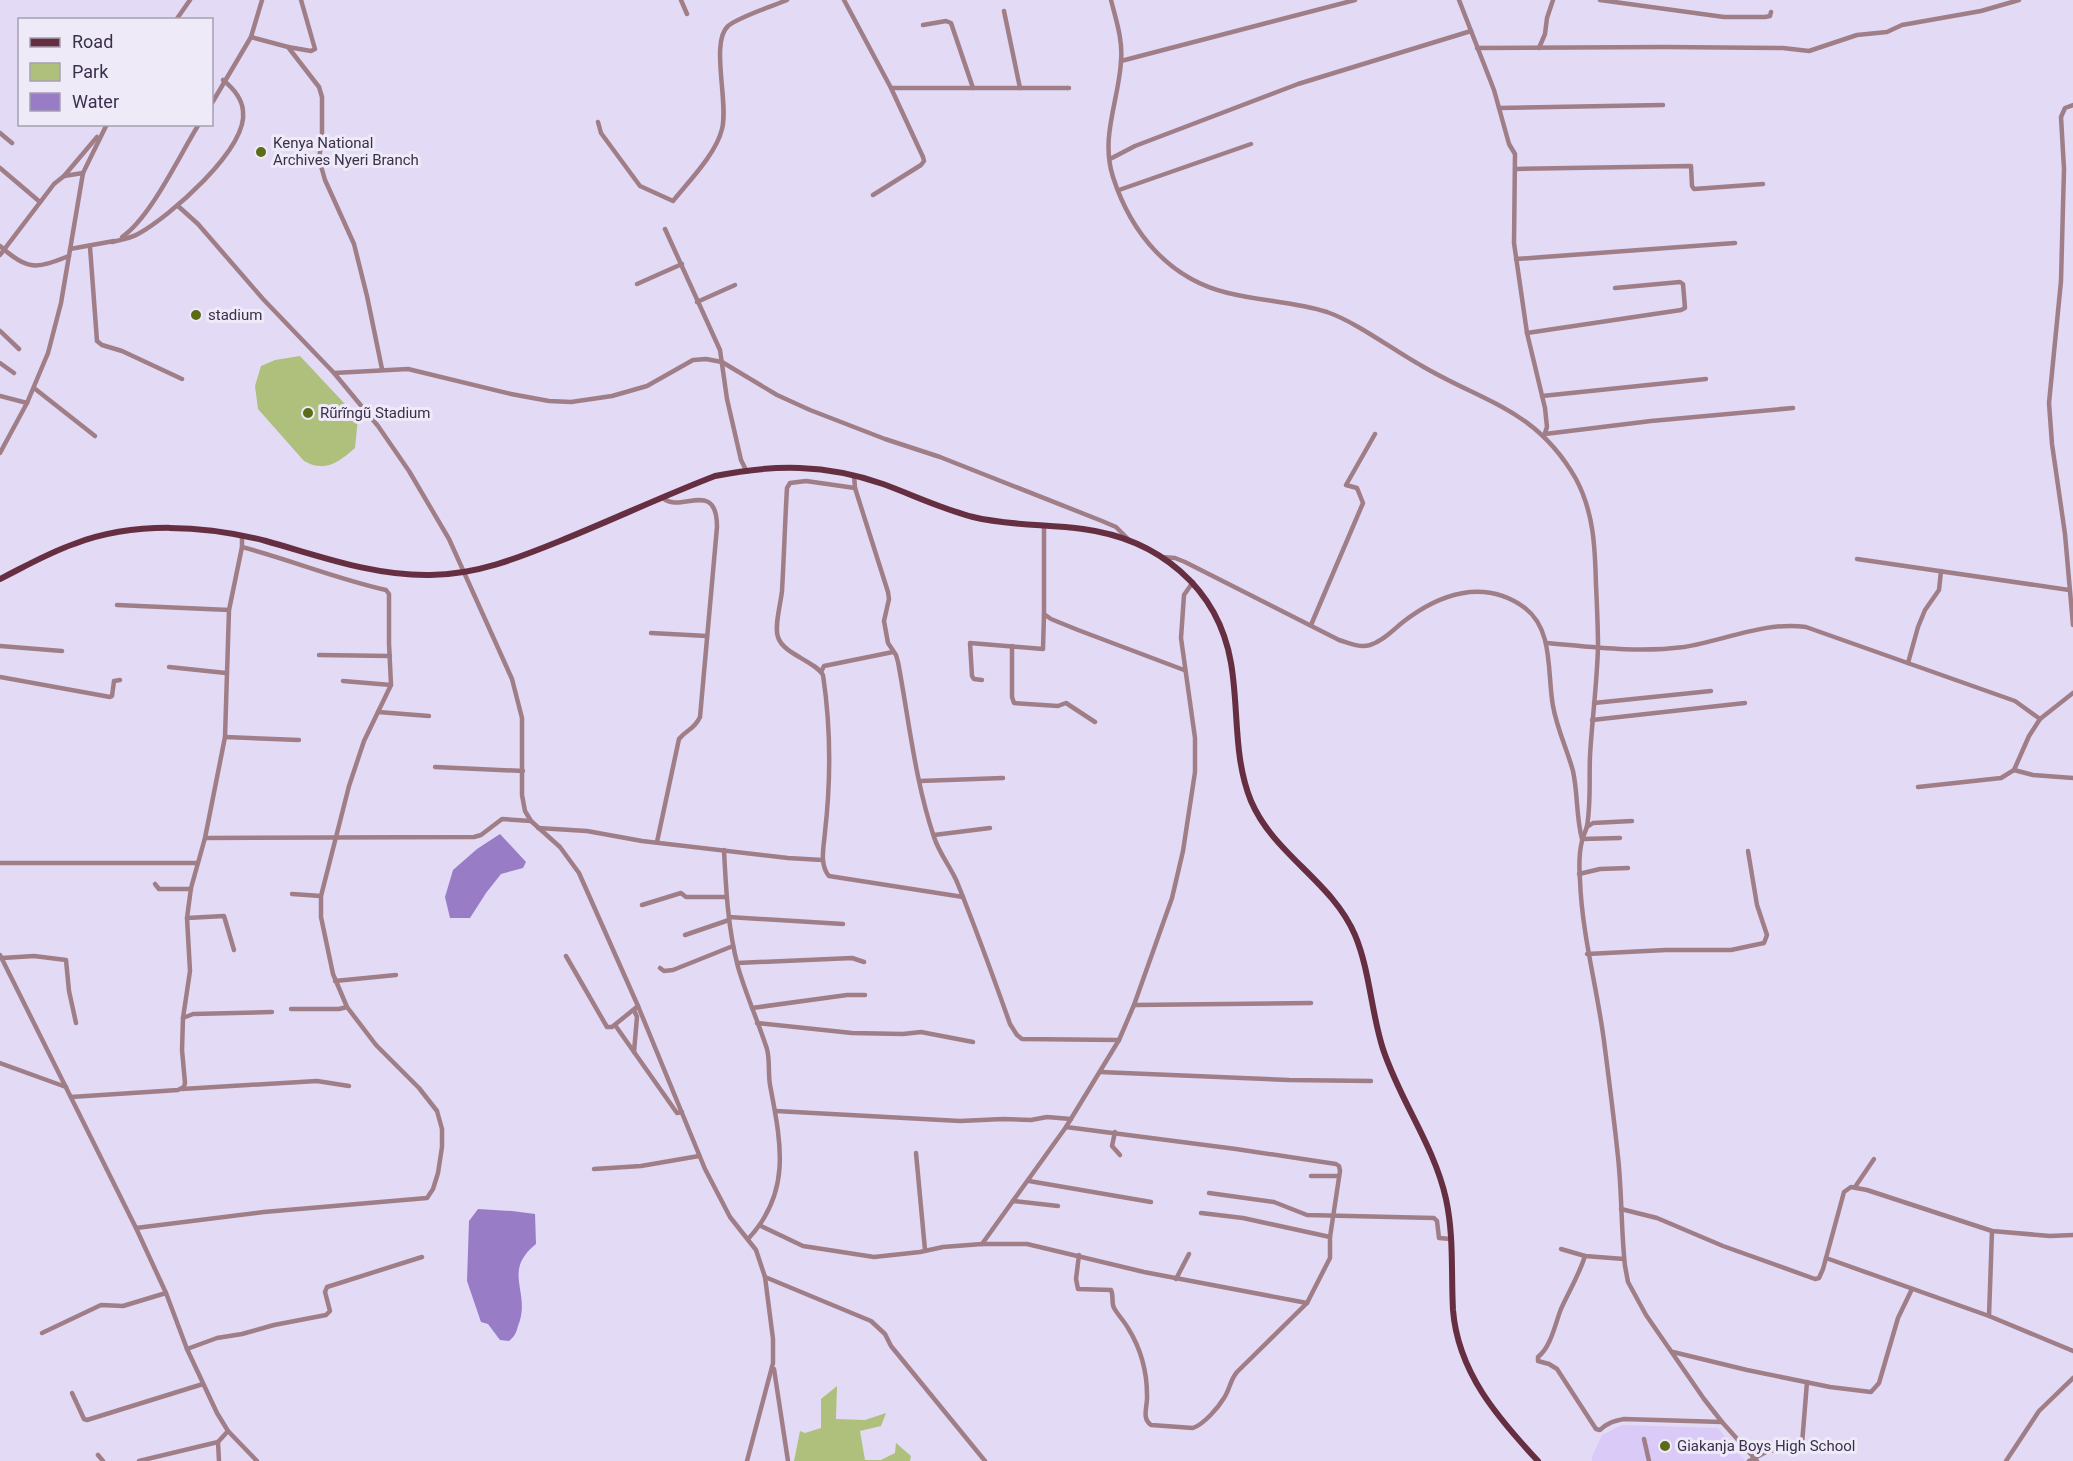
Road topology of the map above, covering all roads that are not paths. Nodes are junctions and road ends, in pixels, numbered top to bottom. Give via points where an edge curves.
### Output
1 (190, 0) edge
2 (262, 0) edge
3 (301, 0) edge
4 (681, 0) edge
5 (787, 0) edge
6 (844, 0) edge
7 (1110, 0) edge
8 (1355, 0) edge
9 (1459, 0) edge
10 (1553, 0) edge
11 (1600, 0) edge
12 (2019, 0) edge
13 (1004, 11) dead end
14 (1771, 12) dead end
15 (687, 14) dead end
16 (177, 18) edge
17 (923, 25) dead end
18 (1471, 31) junction
19 (251, 37) junction
20 (288, 47) junction
21 (1478, 48) junction
22 (1539, 48) junction
23 (1121, 61) junction
24 (223, 80) junction
25 (1069, 87) dead end
26 (891, 88) junction
27 (973, 88) junction
28 (1020, 88) junction
29 (213, 101) edge
30 (1663, 105) dead end
31 (2073, 105) edge
32 (1499, 108) junction
33 (598, 122) dead end
34 (106, 126) edge
35 (197, 126) edge
36 (0, 133) edge
37 (102, 133) junction
38 (12, 143) dead end
39 (1251, 144) dead end
40 (1110, 159) junction
41 (0, 168) edge
42 (1515, 169) junction
43 (83, 173) junction
44 (64, 176) junction
45 (1763, 184) dead end
46 (1119, 190) junction
47 (873, 195) dead end
48 (40, 202) junction
49 (178, 206) junction
50 (665, 229) dead end
51 (112, 242) junction
52 (1735, 243) dead end
53 (90, 247) junction
54 (2, 248) edge
55 (70, 249) junction
56 (0, 255) edge
57 (69, 256) junction
58 (1516, 259) junction
59 (682, 264) junction
60 (637, 284) dead end
61 (735, 285) dead end
62 (1615, 288) dead end
63 (697, 302) junction
64 (0, 331) edge
65 (1527, 333) junction
66 (19, 349) dead end
67 (722, 362) junction
68 (0, 363) edge
69 (382, 369) junction
70 (14, 373) dead end
71 (334, 373) junction
72 (1706, 378) dead end
73 (182, 379) dead end
74 (34, 388) junction
75 (0, 396) edge
76 (1542, 396) junction
77 (27, 403) junction
78 (1793, 408) dead end
79 (1375, 434) dead end
80 (1545, 435) junction
81 (95, 436) dead end
82 (0, 453) edge
83 (746, 470) junction
84 (854, 476) junction
85 (855, 488) junction
86 (663, 498) junction
87 (1044, 526) junction
88 (242, 536) junction
89 (1128, 539) junction
90 (242, 547) junction
91 (1162, 557) junction
92 (1857, 559) dead end
93 (1941, 572) junction
94 (463, 573) junction
95 (0, 579) edge
96 (1193, 582) junction
97 (2069, 590) junction
98 (117, 605) dead end
99 (229, 610) junction
100 (1044, 614) junction
101 (1311, 625) junction
102 (2073, 625) edge
103 (651, 633) dead end
104 (707, 636) junction
105 (1546, 643) junction
106 (0, 646) edge
107 (1012, 646) junction
108 (1598, 648) junction
109 (62, 651) dead end
110 (893, 652) junction
111 (319, 655) dead end
112 (390, 656) junction
113 (1908, 663) junction
114 (170, 667) dead end
115 (1184, 670) junction
116 (821, 672) junction
117 (226, 674) junction
118 (0, 677) edge
119 (120, 680) dead end
120 (982, 680) dead end
121 (343, 681) dead end
122 (391, 686) junction
123 (1710, 691) dead end
124 (2073, 693) edge
125 (1594, 703) junction
126 (1745, 704) dead end
127 (378, 712) junction
128 (429, 716) dead end
129 (2040, 719) junction
130 (1592, 720) junction
131 (1095, 722) dead end
132 (225, 737) junction
133 (298, 740) dead end
134 (435, 767) dead end
135 (2014, 770) junction
136 (523, 771) junction
137 (1003, 778) dead end
138 (2073, 778) edge
139 (920, 781) junction
140 (1918, 787) dead end
141 (531, 821) junction
142 (1632, 821) dead end
143 (1587, 827) junction
144 (538, 828) junction
145 (990, 828) dead end
146 (934, 835) junction
147 (1620, 837) dead end
148 (204, 838) junction
149 (336, 838) junction
150 (1582, 839) junction
151 (657, 842) junction
152 (724, 850) junction
153 (1748, 851) dead end
154 (822, 860) junction
155 (0, 863) edge
156 (197, 863) junction
157 (1628, 868) dead end
158 (1579, 874) junction
159 (155, 884) dead end
160 (191, 889) junction
161 (292, 894) dead end
162 (321, 896) junction
163 (726, 897) junction
164 (963, 897) junction
165 (642, 905) dead end
166 (187, 918) junction
167 (729, 919) junction
168 (843, 924) dead end
169 (685, 934) dead end
170 (734, 946) junction
171 (234, 950) dead end
172 (1587, 954) junction
173 (1, 956) edge
174 (566, 956) dead end
175 (864, 962) dead end
176 (737, 963) junction
177 (660, 968) dead end
178 (396, 975) dead end
179 (335, 981) junction
180 (865, 995) dead end
181 (1311, 1003) dead end
182 (1134, 1005) junction
183 (347, 1007) junction
184 (636, 1008) junction
185 (752, 1008) junction
186 (291, 1009) dead end
187 (272, 1012) dead end
188 (183, 1018) junction
189 (76, 1023) dead end
190 (757, 1023) junction
191 (615, 1025) junction
192 (1119, 1040) junction
193 (973, 1042) dead end
194 (634, 1052) junction
195 (0, 1063) edge
196 (1100, 1072) junction
197 (1371, 1081) dead end
198 (349, 1086) dead end
199 (66, 1087) junction
200 (182, 1089) junction
201 (71, 1097) junction
202 (776, 1111) junction
203 (682, 1112) junction
204 (1071, 1119) junction
205 (1066, 1127) junction
206 (1115, 1132) junction
207 (916, 1153) dead end
208 (1120, 1155) dead end
209 (699, 1156) junction
210 (1874, 1159) dead end
211 (594, 1169) dead end
212 (1311, 1176) dead end
213 (1339, 1176) junction
214 (1029, 1181) junction
215 (1855, 1187) junction
216 (1209, 1193) dead end
217 (1014, 1201) junction
218 (1151, 1202) dead end
219 (1058, 1206) dead end
220 (1621, 1209) junction
221 (1201, 1213) dead end
222 (1335, 1215) junction
223 (761, 1226) junction
224 (136, 1228) junction
225 (1992, 1231) junction
226 (2073, 1235) edge
227 (1330, 1237) junction
228 (748, 1239) junction
229 (1451, 1239) junction
230 (982, 1244) junction
231 (1561, 1249) dead end
232 (925, 1250) junction
233 (1189, 1254) dead end
234 (1079, 1256) junction
235 (1585, 1256) junction
236 (422, 1257) dead end
237 (1826, 1258) junction
238 (1624, 1259) junction
239 (765, 1277) junction
240 (1176, 1279) junction
241 (1912, 1289) junction
242 (166, 1293) junction
243 (1307, 1303) junction
244 (1989, 1316) junction
245 (42, 1333) dead end
246 (187, 1349) junction
247 (2073, 1351) edge
248 (1672, 1352) junction
249 (773, 1363) junction
250 (2073, 1378) edge
251 (1808, 1382) junction
252 (203, 1384) junction
253 (72, 1393) dead end
254 (1722, 1422) junction
255 (228, 1431) junction
256 (1644, 1439) dead end
257 (218, 1442) junction
258 (98, 1455) dead end
259 (1756, 1460) edge
260 (103, 1461) edge
261 (139, 1461) edge
262 (219, 1461) edge
263 (257, 1461) edge
264 (747, 1461) edge
265 (788, 1461) edge
266 (985, 1461) edge
267 (1538, 1461) edge
268 (1649, 1461) edge
269 (1749, 1461) edge
270 (2006, 1461) edge

1 - 16 street
2 - 19 street
3 - 20 street via 315,49
4 - 15 street
5 - 33 street via 729,26 721,38 721,133 673,201 640,186 601,133
6 - 26 street
7 - 23 street via 1121,44
8 - 23 street
9 - 18 street
10 - 22 street
11 - 14 street via 1724,17 1765,17
12 - 22 street via 1902,25 1887,32 1857,35 1809,51
13 - 28 street
17 - 27 street via 951,23
18 - 21 street
18 - 40 street via 1298,84
19 - 20 street
19 - 24 street
20 - 69 street via 319,87 322,97 319,159 354,244
21 - 22 street
21 - 32 street
23 - 40 street via 1111,118
24 - 29 street
24 - 49 street via 241,101 240,129 208,177
25 - 28 street
26 - 27 street
26 - 47 street via 924,161
27 - 28 street
30 - 32 street
31 - 97 street via 2065,108 2061,117 2061,281 2049,403
32 - 42 street via 1515,154
34 - 37 street
35 - 51 street via 159,192 124,236
36 - 38 street
37 - 43 street
37 - 44 street
39 - 46 street
40 - 46 street
41 - 48 street
42 - 45 street via 1691,166 1694,189
42 - 58 street
43 - 44 street
43 - 55 street
44 - 48 street
46 - 80 street via 1139,230 1175,269 1223,292 1302,305 1334,315 1429,371 1515,413
48 - 54 street
49 - 51 street via 136,236
49 - 71 street
50 - 59 street
51 - 53 street
52 - 58 street
53 - 55 street
53 - 73 street via 97,341
54 - 56 street
54 - 57 street via 33,267
55 - 57 street
57 - 74 street via 53,336
58 - 65 street
59 - 60 street
59 - 63 street
61 - 63 street
62 - 65 street via 1679,281 1683,284 1685,308
63 - 67 street
64 - 66 street
65 - 76 street
67 - 69 street via 693,360 636,389 572,402 520,396 416,370
67 - 83 street via 728,405
67 - 89 street via 810,410 1102,521 1116,527
68 - 70 street
69 - 71 street
71 - 94 street via 409,471 449,539
72 - 76 street
74 - 77 street
74 - 81 street
75 - 77 street
76 - 80 street
77 - 82 street
78 - 80 street
79 - 101 street via 1346,484 1357,488 1363,503
80 - 108 street via 1577,481 1592,518
83 - 84 main road via 816,468
83 - 86 main road via 715,476
84 - 85 street
84 - 87 main road via 972,517
85 - 110 street via 890,599 885,621
85 - 116 street via 806,481 790,483 787,488 777,635 783,644
86 - 94 main road via 529,554
86 - 104 street via 674,504 701,499 716,511
87 - 89 main road via 1090,530
87 - 100 street
88 - 90 street
88 - 94 main road via 379,571 406,575
88 - 95 main road via 152,528 121,532 75,543
89 - 91 main road
90 - 99 street
90 - 112 street via 386,590 390,599
91 - 96 main road
91 - 101 street via 1185,562
92 - 93 street
93 - 97 street
93 - 113 street via 1938,590 1918,627
94 - 136 street via 519,700
96 - 115 street via 1183,604
96 - 229 main road via 1211,606 1227,644 1239,756 1252,804 1275,840 1330,896 1354,934 1390,1069 1439,1173
97 - 102 street
98 - 99 street
99 - 117 street
100 - 107 street via 1043,649
100 - 115 street
101 - 105 street via 1339,640 1368,646 1435,602 1472,591 1501,597 1525,609 1536,619
103 - 104 street
104 - 151 street via 700,717 693,729 679,739
105 - 108 street
105 - 150 street via 1553,705 1573,772
106 - 109 street
107 - 120 street via 970,643 972,676
107 - 131 street via 1014,703 1066,703
108 - 113 street via 1652,650 1796,626
108 - 125 street
110 - 116 street via 824,666
110 - 139 street
111 - 112 street
112 - 122 street
113 - 129 street via 2015,701
114 - 117 street
115 - 182 street via 1196,752 1192,798 1172,898
116 - 154 street via 831,762
117 - 132 street
118 - 119 street via 110,697 114,681
121 - 122 street
122 - 127 street
123 - 125 street
124 - 129 street
125 - 130 street
126 - 130 street
127 - 128 street
127 - 149 street via 349,786
129 - 135 street
130 - 143 street
132 - 133 street
132 - 148 street
134 - 136 street
135 - 138 street
135 - 140 street via 2001,778
136 - 141 street via 523,803
137 - 139 street
139 - 146 street
141 - 144 street
141 - 149 street via 502,819 474,837
142 - 143 street via 1593,823
143 - 150 street
144 - 151 street
144 - 184 street via 560,847 579,873
145 - 146 street
146 - 164 street
147 - 150 street
148 - 149 street
148 - 156 street
149 - 162 street
150 - 158 street
151 - 152 street
152 - 154 street
152 - 163 street
153 - 172 street via 1757,906 1767,935 1764,943 1731,950
154 - 164 street via 829,876
155 - 156 street
156 - 160 street
157 - 158 street
158 - 172 street
159 - 160 street via 159,889
160 - 166 street
161 - 162 street
162 - 179 street via 321,917
163 - 165 street via 686,897 681,893
163 - 167 street
164 - 192 street via 1017,1035 1022,1039
166 - 171 street via 224,916
166 - 188 street via 190,970
167 - 168 street
167 - 169 street
167 - 170 street
170 - 176 street
170 - 177 street via 673,970
172 - 220 street via 1604,1042
173 - 189 street via 66,960
173 - 199 street
174 - 191 street via 601,1019 608,1027
175 - 176 street via 852,958
176 - 185 street
178 - 179 street
179 - 183 street
180 - 185 street
181 - 182 street
182 - 192 street
183 - 186 street
183 - 224 street via 437,1112 442,1147 438,1173 427,1198
184 - 191 street
184 - 194 street
184 - 203 street
185 - 190 street
187 - 188 street via 193,1014
188 - 200 street
190 - 193 street via 852,1033 921,1032
190 - 202 street via 767,1052
191 - 194 street
192 - 196 street
194 - 203 street via 677,1113
195 - 199 street
196 - 197 street
196 - 204 street
198 - 200 street via 317,1081
199 - 201 street
200 - 201 street
201 - 224 street
202 - 204 street via 960,1121
202 - 223 street via 778,1184
203 - 209 street
204 - 205 street
205 - 206 street
205 - 214 street
206 - 208 street via 1112,1146
206 - 213 street via 1336,1164
207 - 232 street
209 - 211 street
209 - 228 street via 730,1217
210 - 215 street
212 - 213 street
213 - 222 street
214 - 217 street
214 - 218 street
215 - 225 street
215 - 237 street via 1844,1192
216 - 222 street via 1274,1202 1307,1215
217 - 219 street
217 - 230 street
220 - 237 street via 1657,1218 1813,1279 1819,1278
220 - 238 street
221 - 227 street
222 - 227 street
222 - 229 street via 1434,1218 1439,1238
223 - 228 street
223 - 232 street via 803,1246 863,1257
224 - 242 street
225 - 226 street
225 - 244 street
227 - 243 street via 1328,1264
228 - 239 street
229 - 267 main road via 1460,1348 1482,1394
230 - 232 street
230 - 234 street via 1027,1244
231 - 235 street
233 - 240 street
234 - 240 street
234 - 243 street via 1078,1289 1111,1290 1113,1306 1140,1348 1147,1377 1148,1404 1144,1417 1151,1425 1199,1426 1225,1397 1237,1372
235 - 238 street
235 - 254 street via 1538,1361 1557,1369 1596,1429 1624,1419
236 - 246 street via 327,1287 330,1311 326,1315 274,1324
237 - 241 street
238 - 248 street via 1634,1295
239 - 249 street
239 - 266 street via 872,1321
240 - 243 street
241 - 244 street
241 - 251 street via 1873,1391
242 - 245 street via 123,1306 101,1305
242 - 246 street
244 - 247 street
246 - 252 street
248 - 251 street
248 - 254 street
249 - 264 street
249 - 265 street
250 - 270 street via 2039,1411
251 - 259 street via 1802,1444 1768,1452
252 - 253 street via 87,1420
252 - 255 street
254 - 259 street
255 - 257 street
255 - 263 street
256 - 268 street
257 - 261 street
257 - 262 street
258 - 260 street
259 - 269 street

